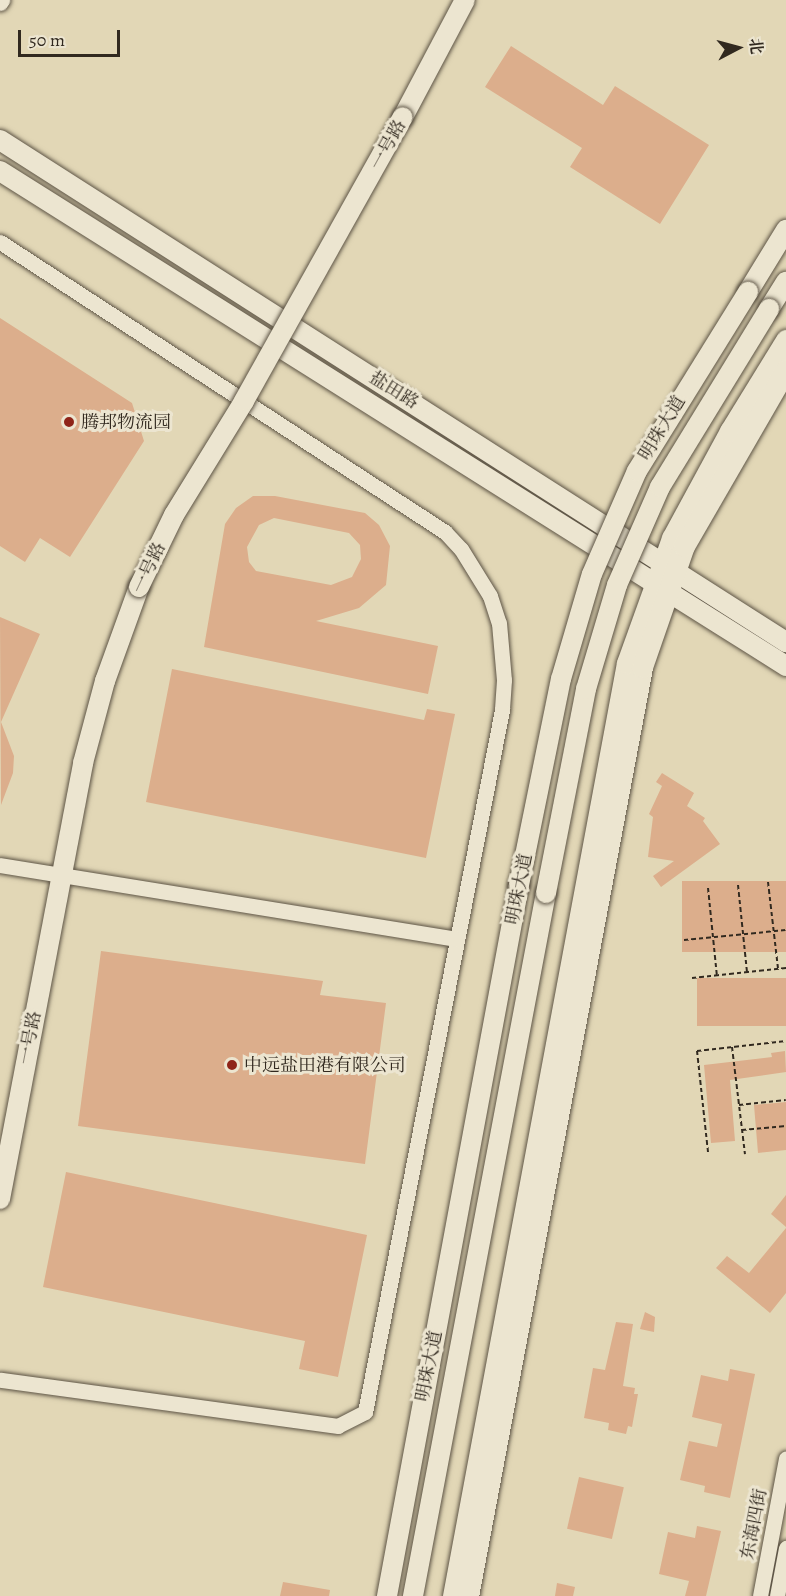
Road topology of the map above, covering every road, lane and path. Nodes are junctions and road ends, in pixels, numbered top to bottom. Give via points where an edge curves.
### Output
1 (465, 0) edge
2 (0, 140) edge
3 (0, 171) edge
4 (786, 230) edge
5 (0, 242) edge
6 (786, 282) edge
7 (786, 340) edge
8 (786, 369) edge
9 (244, 401) junction
10 (665, 574) junction
11 (786, 642) edge
12 (786, 666) edge
13 (0, 865) edge
14 (61, 875) junction
15 (768, 882) dead end
16 (738, 885) dead end
17 (708, 888) dead end
18 (786, 930) edge
19 (774, 931) junction
20 (743, 934) junction
21 (713, 937) junction
22 (457, 939) junction
23 (684, 940) dead end
24 (786, 968) edge
25 (778, 969) junction
26 (747, 972) junction
27 (717, 975) junction
28 (692, 978) dead end
29 (786, 1041) edge
30 (732, 1047) junction
31 (786, 1100) edge
32 (739, 1105) junction
33 (786, 1126) edge
34 (742, 1130) junction
35 (708, 1152) dead end
36 (745, 1154) dead end
37 (0, 1199) edge
38 (0, 1380) edge
39 (786, 1458) edge
40 (786, 1548) edge
41 (387, 1596) edge
42 (413, 1596) edge
43 (453, 1596) edge
44 (468, 1596) edge
45 (760, 1596) edge
46 (777, 1596) edge

1 - 9 street, 一号路, bridge
2 - 10 street, 盐田路
3 - 10 street, 盐田路
4 - 41 street, 明珠大道, bridge via 637,471 592,574 561,680 519,885
5 - 9 street
6 - 42 street, 明珠大道, bridge via 665,477 617,585 586,689
7 - 10 main road via 709,468
8 - 10 main road
9 - 14 street, 一号路, bridge via 174,515 139,587 105,681 83,763
9 - 22 street via 445,532 461,549 490,596 503,654 502,710
10 - 11 street, 盐田路
10 - 12 street, 盐田路
10 - 43 main road via 627,663 614,725
10 - 44 main road via 629,730
13 - 14 street
14 - 22 street
14 - 37 street, 一号路
15 - 19 path
16 - 20 path
17 - 21 path
18 - 19 path
19 - 20 path
19 - 25 path
20 - 21 path
20 - 26 path
21 - 23 path
21 - 27 path
22 - 38 street via 365,1412 338,1426
24 - 25 path
25 - 26 path
26 - 27 path
27 - 28 path
29 - 30 path
30 - 32 path
30 - 35 path via 697,1051
31 - 32 path
32 - 34 path
33 - 34 path
34 - 36 path
39 - 45 street, 东海四街
40 - 46 street, 东海四街

